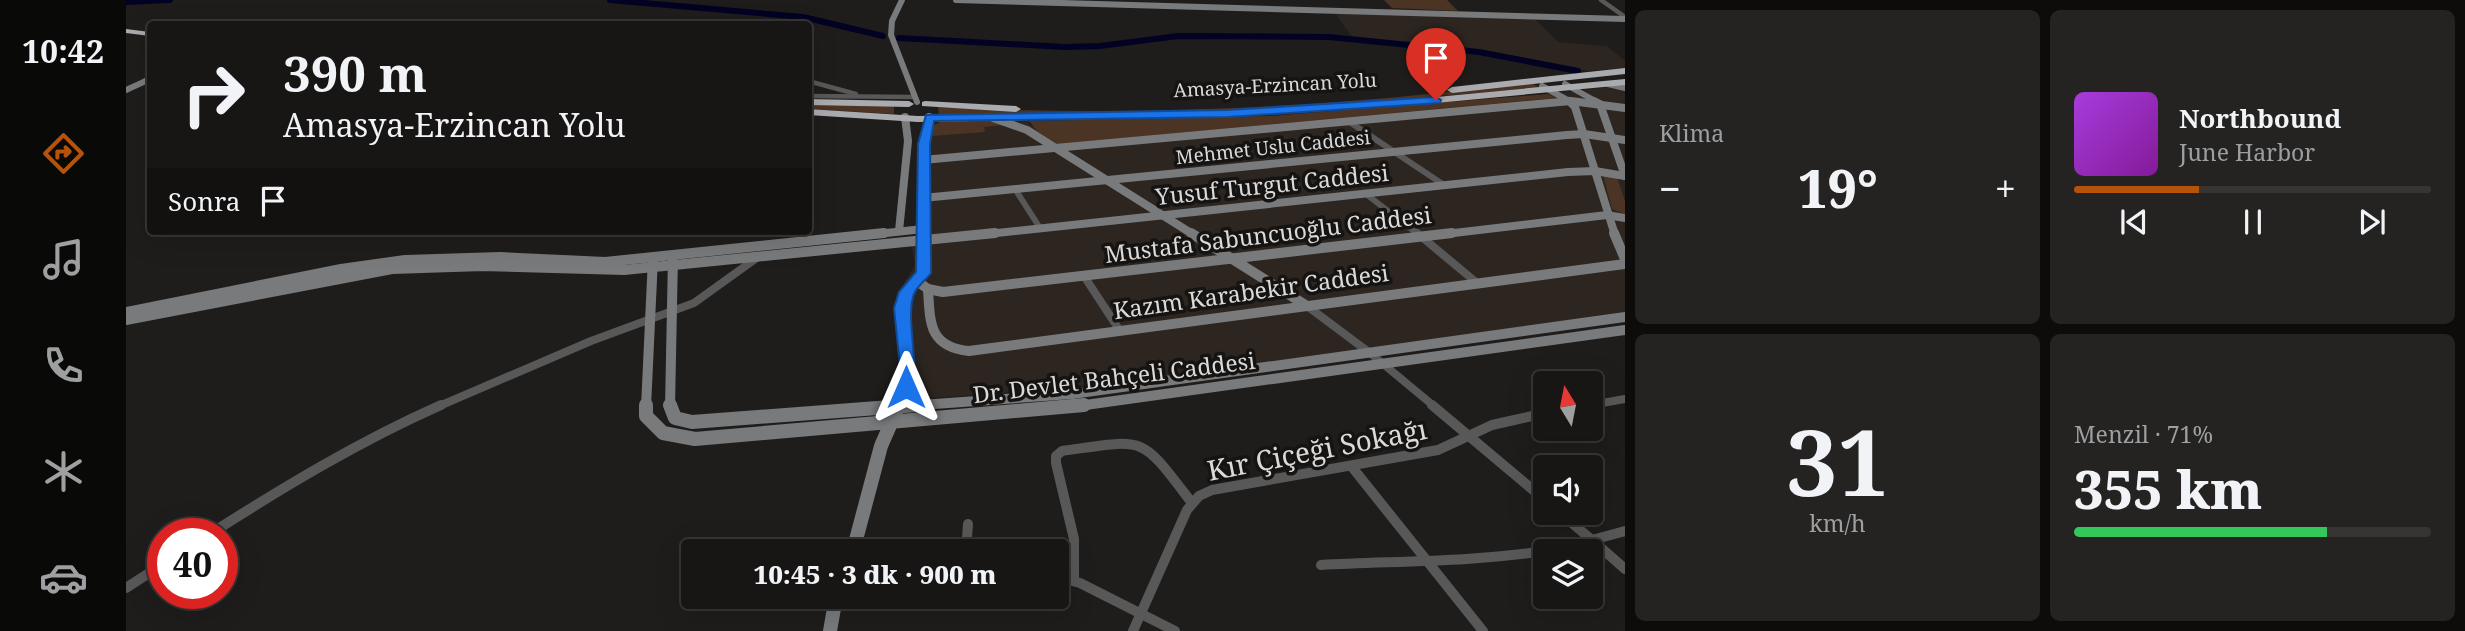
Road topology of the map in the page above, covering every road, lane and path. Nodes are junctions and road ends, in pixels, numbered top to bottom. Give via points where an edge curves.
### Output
1 (902, 0) edge
2 (956, 0) edge
3 (1601, 0) edge
4 (1625, 18) edge
5 (126, 28) edge
6 (147, 29) edge
7 (147, 33) edge
8 (1625, 71) edge
9 (147, 80) edge
10 (812, 82) edge
11 (1625, 82) edge
12 (1608, 84) junction
13 (1544, 85) junction
14 (1567, 87) junction
15 (1625, 88) edge
16 (126, 90) edge
17 (812, 96) edge
18 (877, 97) junction
19 (1571, 101) junction
20 (812, 102) edge
21 (916, 102) junction
22 (1600, 104) junction
23 (1625, 108) edge
24 (812, 112) edge
25 (905, 117) junction
26 (929, 117) junction
27 (1021, 117) junction
28 (993, 118) junction
29 (1348, 121) junction
30 (1027, 130) junction
31 (1584, 134) junction
32 (1612, 138) junction
33 (1625, 140) edge
34 (1058, 149) junction
35 (1392, 150) junction
36 (923, 160) junction
37 (1595, 171) junction
38 (1625, 176) edge
39 (1111, 180) junction
40 (1444, 185) junction
41 (1015, 189) junction
42 (1366, 194) junction
43 (923, 198) junction
44 (1607, 215) junction
45 (1166, 216) junction
46 (1625, 218) edge
47 (1040, 228) junction
48 (899, 231) junction
49 (923, 233) junction
50 (1421, 236) junction
51 (760, 255) junction
52 (1234, 259) junction
53 (673, 260) junction
54 (653, 262) junction
55 (1625, 262) edge
56 (1084, 276) junction
57 (1477, 283) junction
58 (923, 285) junction
59 (1307, 306) junction
60 (126, 312) edge
61 (672, 312) junction
62 (1625, 317) edge
63 (126, 320) edge
64 (648, 321) junction
65 (1625, 330) edge
66 (1120, 331) junction
67 (1370, 353) junction
68 (1384, 365) junction
69 (1625, 399) edge
70 (1603, 403) edge
71 (898, 407) junction
72 (1533, 416) edge
73 (891, 423) junction
74 (1469, 436) junction
75 (1352, 467) junction
76 (1533, 490) edge
77 (1192, 503) junction
78 (235, 518) edge
79 (968, 524) dead end
80 (1574, 525) edge
81 (1625, 531) edge
82 (856, 539) edge
83 (967, 539) edge
84 (1591, 539) edge
85 (1596, 539) edge
86 (1603, 550) edge
87 (1533, 553) edge
88 (1426, 559) junction
89 (1321, 565) dead end
90 (1625, 569) edge
91 (147, 574) edge
92 (1069, 579) edge
93 (1074, 580) junction
94 (126, 588) edge
95 (834, 609) edge
96 (1140, 614) junction
97 (830, 631) edge
98 (1133, 631) edge
99 (1175, 631) edge
100 (1483, 631) edge

1 - 21 street via 891,32
2 - 4 street
3 - 4 street
5 - 6 highway
5 - 7 highway
8 - 13 highway, Amasya-Erzincan Yolu
9 - 16 street
10 - 18 street
11 - 12 highway, Amasya-Erzincan Yolu
12 - 14 highway, Amasya-Erzincan Yolu
12 - 15 street
13 - 14 highway, Amasya-Erzincan Yolu
13 - 14 highway
13 - 19 street
13 - 21 highway, Amasya-Erzincan Yolu via 1242,106 1064,110
13 - 27 highway, Amasya-Erzincan Yolu via 1285,111
14 - 22 street
17 - 18 street
18 - 21 street
19 - 22 street
19 - 29 street
19 - 31 street
20 - 21 highway, Amasya-Erzincan Yolu
21 - 25 highway via 898,110
21 - 26 highway via 936,110
22 - 23 street
22 - 32 street
24 - 25 highway
25 - 26 highway, Amasya-Erzincan Yolu
25 - 48 street via 908,141
26 - 28 highway, Amasya-Erzincan Yolu
26 - 36 street
27 - 28 highway, Amasya-Erzincan Yolu
27 - 30 street
28 - 30 street
29 - 34 street
29 - 35 street
30 - 34 street
31 - 32 street, Mehmet Uslu Caddesi
31 - 35 street, Mehmet Uslu Caddesi
31 - 37 street
32 - 33 street, Mehmet Uslu Caddesi
32 - 38 street
34 - 36 street
34 - 39 street
35 - 39 street, Mehmet Uslu Caddesi
35 - 40 street
36 - 43 street
37 - 38 street, Yusuf Turgut Caddesi
37 - 40 street, Yusuf Turgut Caddesi
37 - 44 street
39 - 41 street, Mehmet Uslu Caddesi
39 - 45 street
40 - 42 street, Yusuf Turgut Caddesi
41 - 43 street, Mehmet Uslu Caddesi
41 - 47 street
42 - 45 street, Yusuf Turgut Caddesi
42 - 50 street
43 - 49 street
44 - 46 street, Mustafa Sabuncuoğlu Caddesi
44 - 50 street, Mustafa Sabuncuoğlu Caddesi
44 - 55 street
45 - 47 street, Yusuf Turgut Caddesi
45 - 52 street
47 - 49 street, Yusuf Turgut Caddesi
48 - 49 street
48 - 53 street
49 - 51 street
49 - 58 street
50 - 52 street, Mustafa Sabuncuoğlu Caddesi
50 - 57 street
51 - 53 street
51 - 61 street via 706,296
52 - 56 street, Mustafa Sabuncuoğlu Caddesi
52 - 59 street
53 - 54 street
53 - 61 street, Dr. Devlet Bahçeli Caddesi
54 - 60 street via 500,257 405,260
54 - 63 street via 597,271 483,266 392,269
54 - 64 street, Dr. Devlet Bahçeli Caddesi
55 - 57 street, Kazım Karabekir Caddesi
56 - 58 street, Mustafa Sabuncuoğlu Caddesi via 943,292
56 - 66 street
57 - 59 street, Kazım Karabekir Caddesi
58 - 66 street, Kazım Karabekir Caddesi via 932,331 945,347 956,351
58 - 71 street via 907,292 902,308 909,376
59 - 66 street, Kazım Karabekir Caddesi
59 - 67 street
61 - 64 street
61 - 71 street, Dr. Devlet Bahçeli Caddesi via 670,410 675,418 692,422
62 - 67 street, Dr. Devlet Bahçeli Caddesi
64 - 73 street, Dr. Devlet Bahçeli Caddesi via 646,416 676,439
64 - 78 street via 389,428
65 - 68 street, Dr. Devlet Bahçeli Caddesi
67 - 68 street
67 - 71 street, Dr. Devlet Bahçeli Caddesi via 1072,394
68 - 73 street, Dr. Devlet Bahçeli Caddesi via 1070,407
68 - 74 street
69 - 70 street
71 - 73 street
72 - 74 street, Kır Çiçeği Sokağı via 1492,425
73 - 82 street
74 - 75 street, Kır Çiçeği Sokağı via 1438,450
74 - 76 street
75 - 77 street, Kır Çiçeği Sokağı via 1228,487 1199,496
75 - 88 street
77 - 93 street via 1153,453 1141,445 1126,442 1062,451 1056,463 1074,539
77 - 96 street, Kır Çiçeği Sokağı
79 - 83 street
80 - 84 street
81 - 85 street
86 - 90 street
87 - 88 street via 1492,559
88 - 89 street
88 - 100 street
91 - 94 street
92 - 93 street
93 - 96 street
95 - 97 street
96 - 98 street, Kır Çiçeği Sokağı
96 - 99 street

